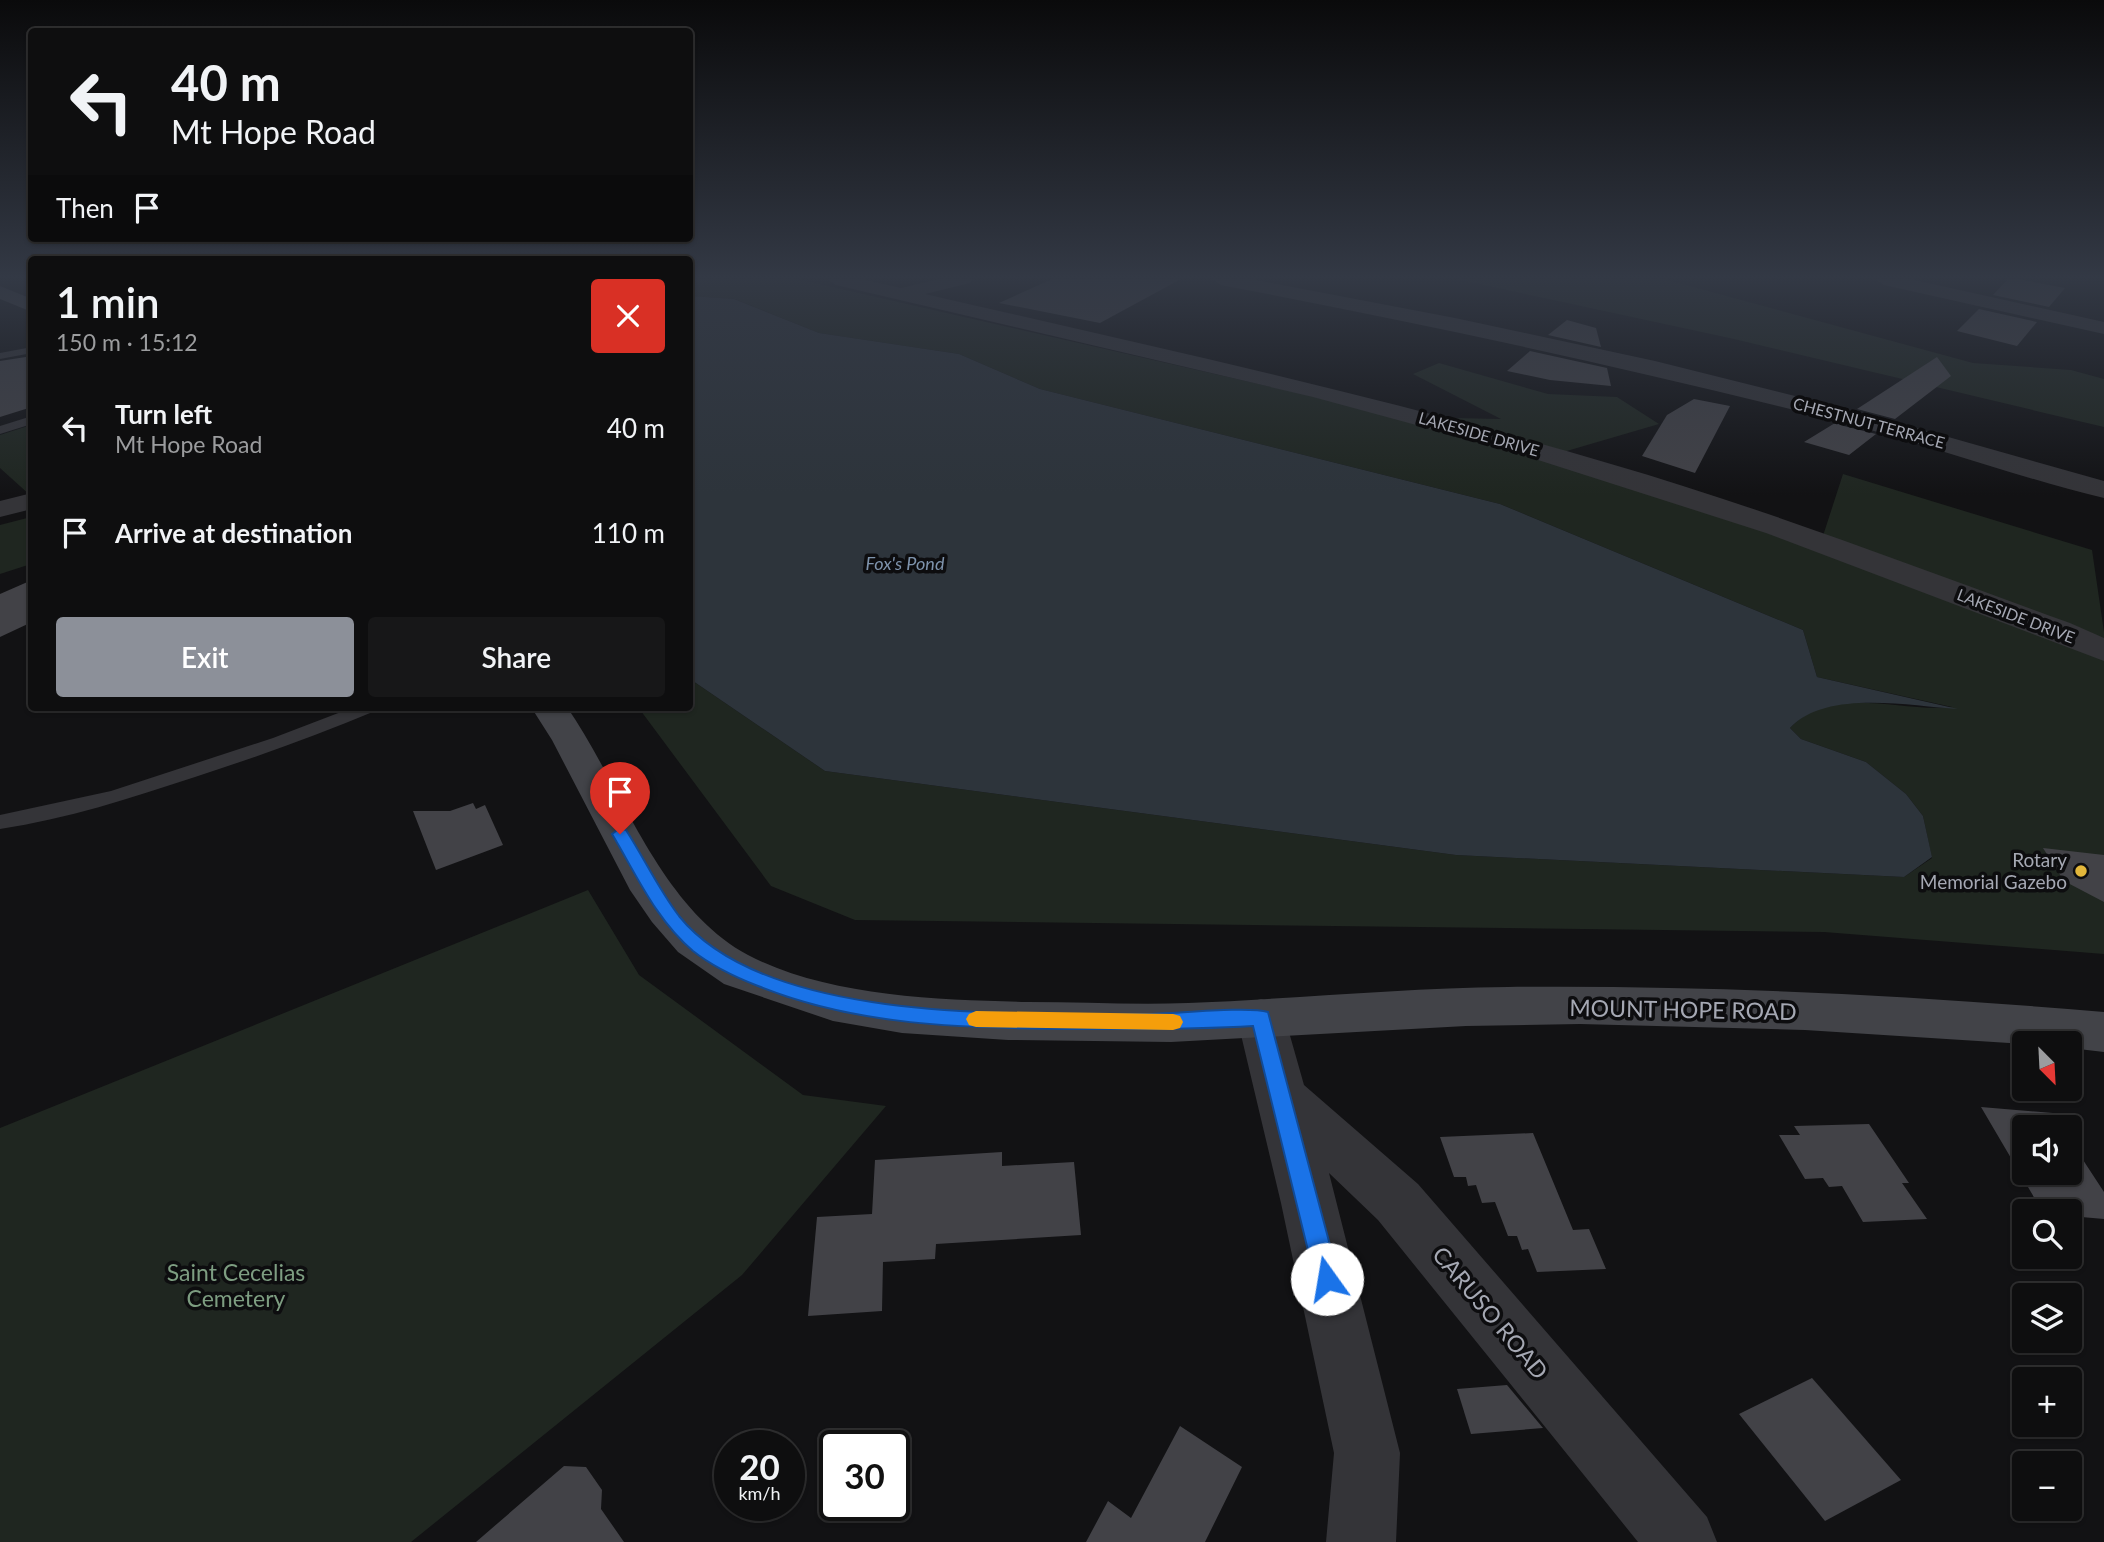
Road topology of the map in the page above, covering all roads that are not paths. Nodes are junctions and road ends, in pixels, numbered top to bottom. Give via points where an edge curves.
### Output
1 (27, 351) edge
2 (1138, 351) edge
3 (1578, 351) edge
4 (0, 356) edge
5 (28, 421) edge
6 (0, 430) edge
7 (2104, 489) edge
8 (28, 502) edge
9 (0, 509) edge
10 (2104, 651) edge
11 (359, 711) edge
12 (550, 711) edge
13 (0, 822) edge
14 (1261, 1018) junction
15 (2104, 1032) edge
16 (1283, 1098) junction
17 (1362, 1542) edge
18 (1682, 1542) edge

1 - 4 lane
2 - 10 street, LAKESIDE DRIVE via 1378,407 1603,470 1721,507 2045,625
3 - 7 street, CHESTNUT TERRACE via 1858,419
5 - 6 lane
8 - 9 street
11 - 13 lane via 253,752 114,797
12 - 14 street, MOUNT HOPE ROAD via 673,921 731,967 807,998 907,1016 1144,1022
14 - 15 street, MOUNT HOPE ROAD via 1504,1006 1734,1009
14 - 16 street
16 - 17 street via 1367,1453
16 - 18 street, CARUSO ROAD via 1398,1202

